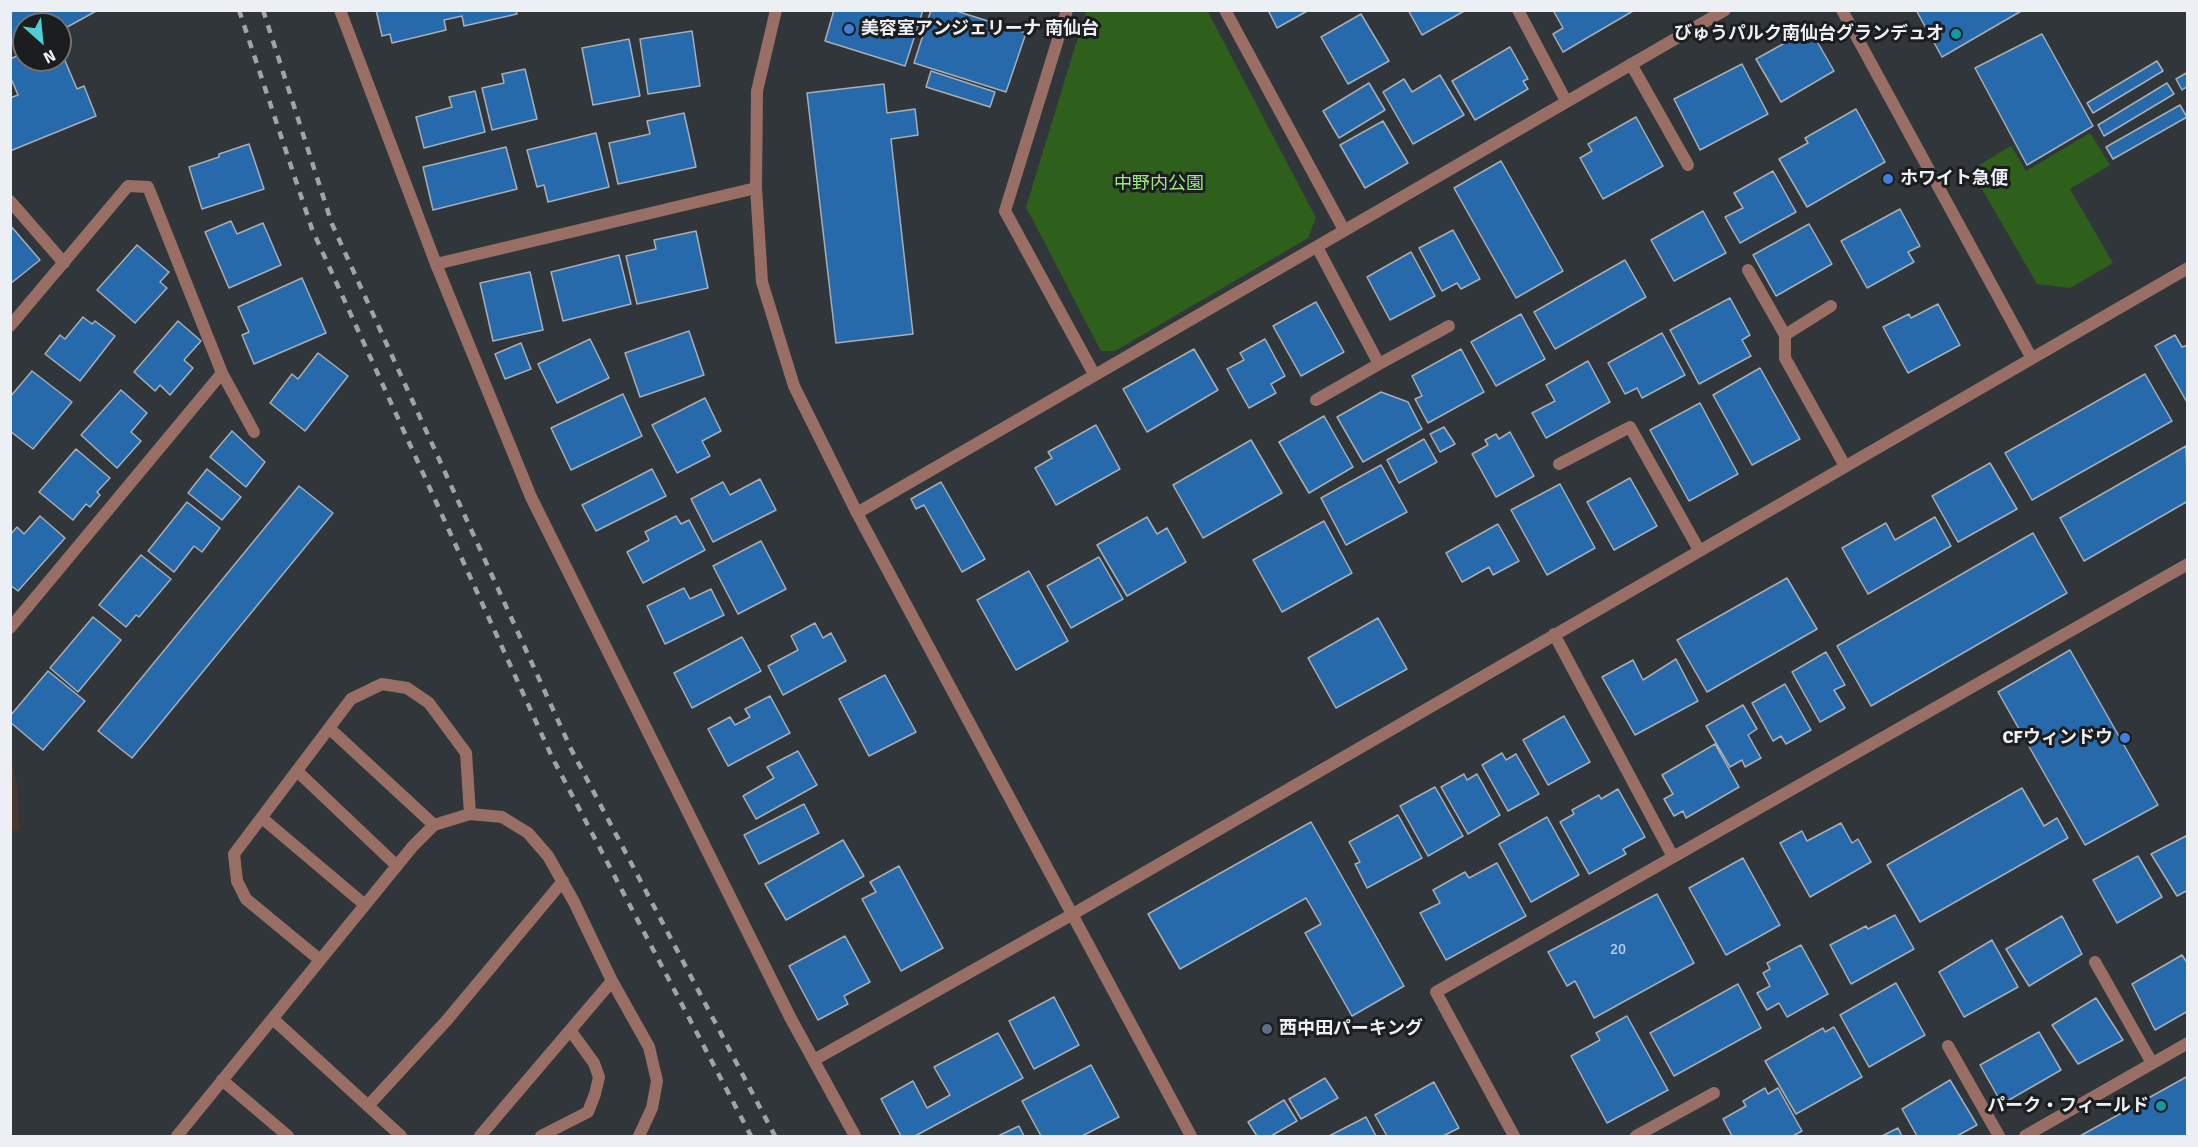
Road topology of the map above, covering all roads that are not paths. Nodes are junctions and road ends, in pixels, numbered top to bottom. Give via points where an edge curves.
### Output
1 (340, 10) edge
2 (776, 10) edge
3 (1067, 10) edge
4 (1225, 10) edge
5 (1518, 10) edge
6 (1725, 10) edge
7 (1842, 10) edge
8 (1631, 64) junction
9 (1566, 101) junction
10 (1688, 165) dead end
11 (756, 188) junction
12 (10, 201) edge
13 (1344, 230) junction
14 (1317, 247) junction
15 (64, 263) junction
16 (436, 264) junction
17 (2187, 267) edge
18 (1748, 270) dead end
19 (1831, 306) dead end
20 (10, 326) edge
21 (1449, 326) dead end
22 (1785, 335) junction
23 (2031, 357) junction
24 (1379, 364) junction
25 (222, 373) junction
26 (1094, 374) junction
27 (1316, 400) dead end
28 (254, 432) dead end
29 (1559, 464) dead end
30 (1845, 466) junction
31 (856, 513) junction
32 (1699, 550) junction
33 (2187, 564) edge
34 (10, 628) edge
35 (1554, 634) junction
36 (329, 728) junction
37 (297, 771) junction
38 (470, 814) junction
39 (262, 818) junction
40 (434, 825) junction
41 (1673, 857) junction
42 (397, 866) junction
43 (563, 881) junction
44 (365, 905) junction
45 (1072, 914) junction
46 (320, 960) junction
47 (2095, 962) dead end
48 (612, 981) junction
49 (273, 1019) junction
50 (570, 1030) junction
51 (2187, 1043) edge
52 (1948, 1046) dead end
53 (814, 1060) junction
54 (2152, 1063) junction
55 (222, 1080) junction
56 (1714, 1093) dead end
57 (368, 1106) junction
58 (177, 1137) edge
59 (288, 1137) edge
60 (401, 1137) edge
61 (480, 1137) edge
62 (541, 1137) edge
63 (639, 1137) edge
64 (855, 1137) edge
65 (1191, 1137) edge
66 (1514, 1137) edge
67 (1636, 1137) edge
68 (2000, 1137) edge
69 (2025, 1137) edge

1 - 16 street
2 - 11 street via 757,91
3 - 26 street via 1005,211
4 - 13 street
5 - 9 street
6 - 8 street
7 - 23 street
8 - 9 street
8 - 10 street
9 - 13 street
11 - 16 street
11 - 31 street via 762,282 794,386
12 - 15 street
13 - 14 street
14 - 24 street
14 - 26 street
15 - 20 street
15 - 25 street via 128,186 148,187
16 - 53 street via 531,497
17 - 23 street
18 - 22 street
19 - 22 street
21 - 24 street
22 - 30 street via 1785,358
23 - 30 street
24 - 27 street
25 - 28 street
25 - 34 street
26 - 31 street
29 - 32 street via 1630,427
30 - 32 street
31 - 45 street
32 - 35 street
33 - 41 street
35 - 41 street
35 - 45 street
36 - 37 street
36 - 38 street via 351,699 381,684 407,688 429,703 466,753
36 - 40 street
37 - 39 street
37 - 42 street
38 - 40 street
38 - 43 street via 502,817 528,833
39 - 44 street
39 - 46 street via 234,854 237,881 246,899
40 - 42 street
41 - 66 street via 1436,992
42 - 44 street
43 - 48 street
43 - 57 street via 447,1020
44 - 46 street
45 - 53 street
45 - 65 street
46 - 49 street
47 - 54 street
48 - 50 street
48 - 63 street via 649,1047 657,1081 652,1108
49 - 55 street
49 - 57 street
50 - 61 street
50 - 62 street via 594,1063 599,1077 595,1094 588,1112
51 - 54 street
52 - 68 street
53 - 64 street
54 - 69 street
55 - 58 street
55 - 59 street
56 - 67 street
57 - 60 street

